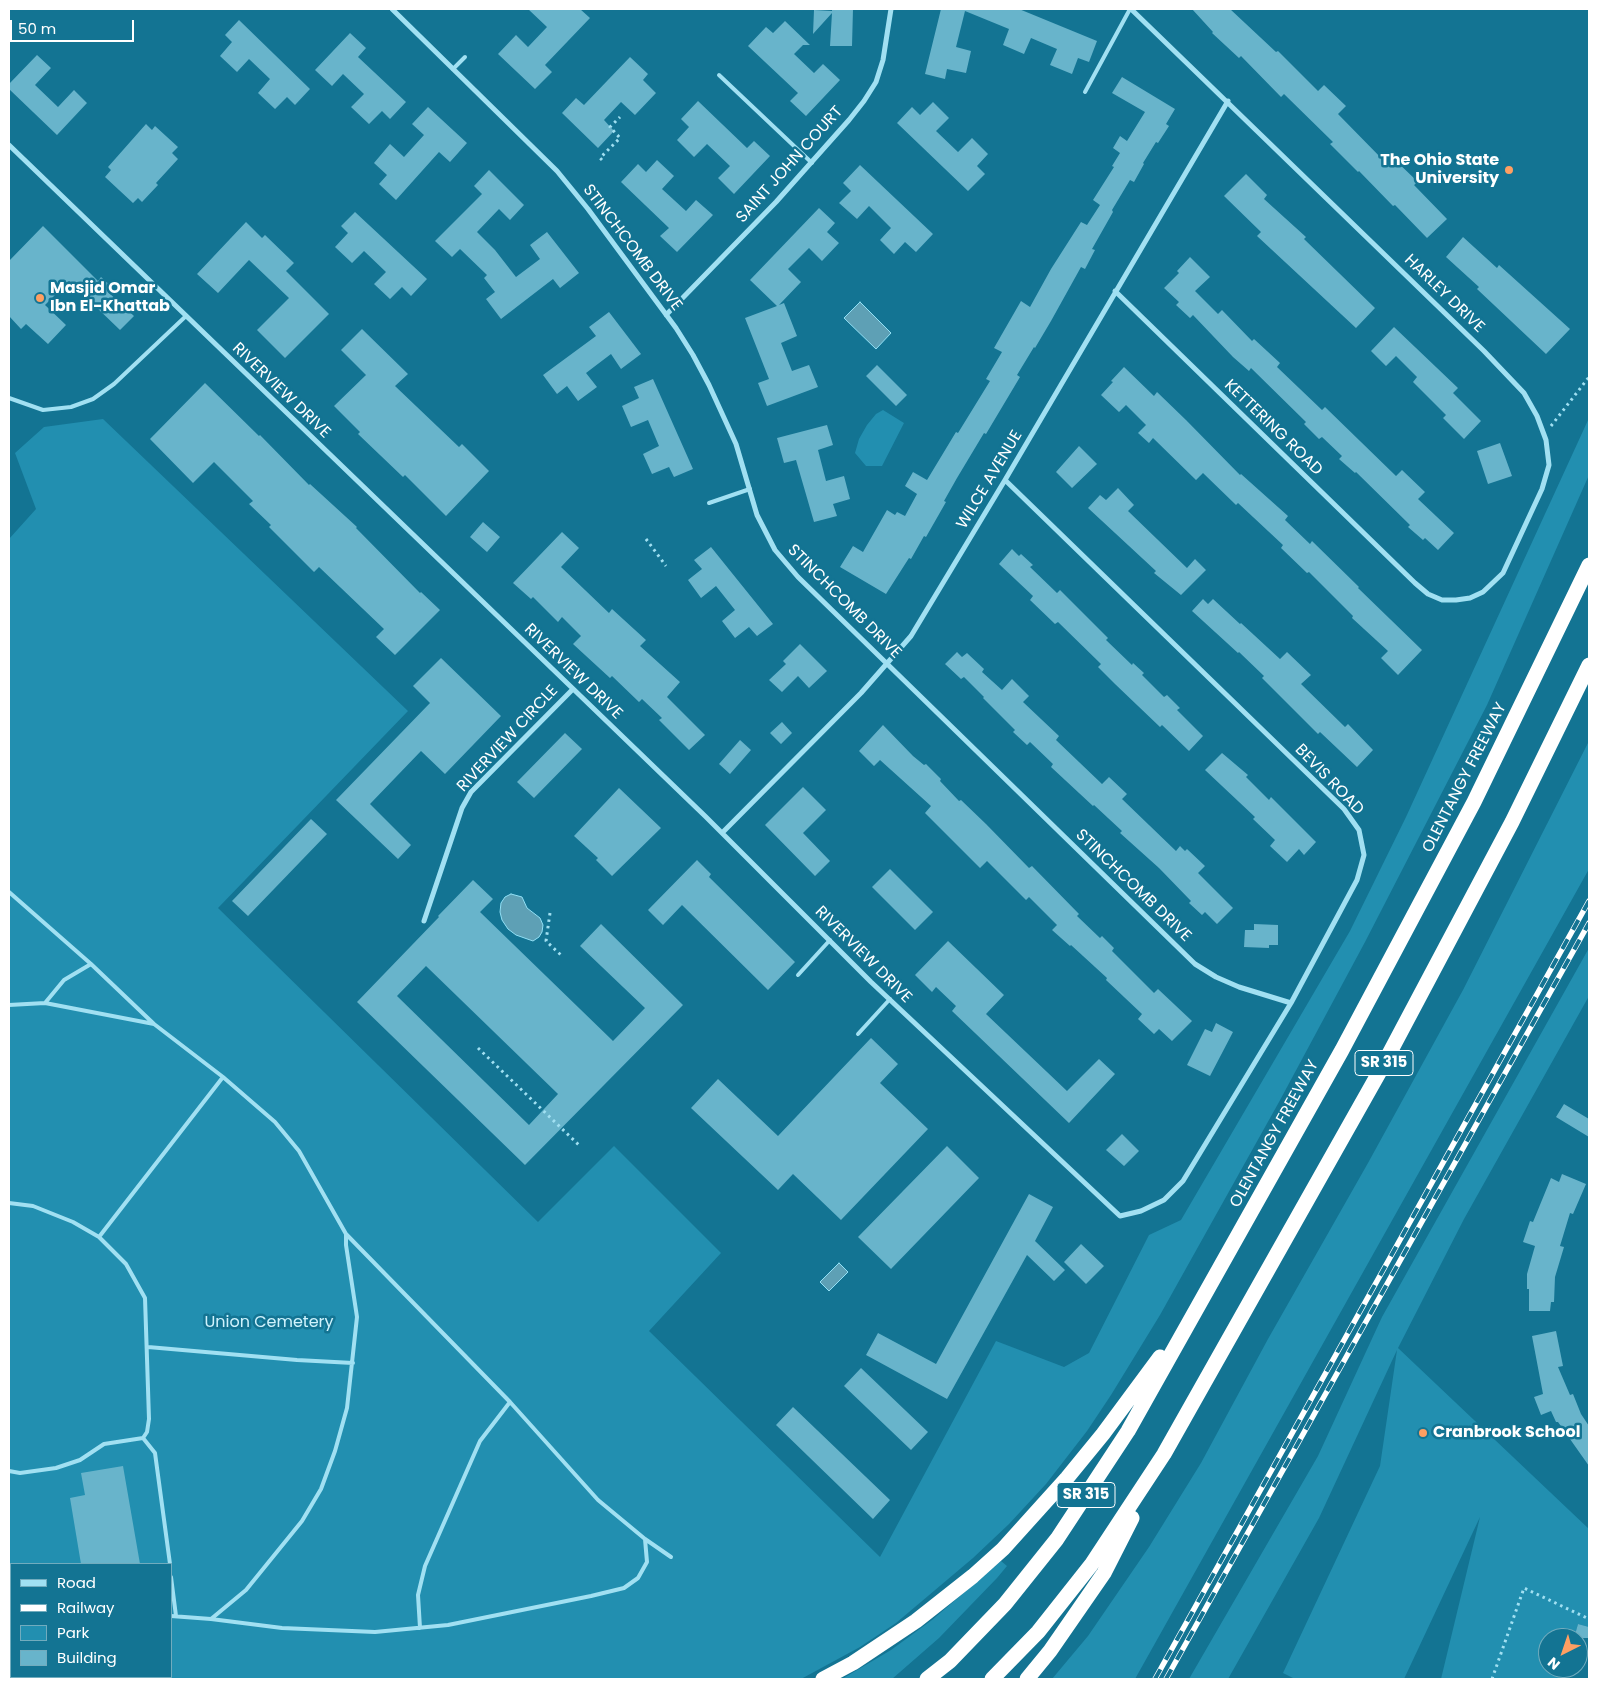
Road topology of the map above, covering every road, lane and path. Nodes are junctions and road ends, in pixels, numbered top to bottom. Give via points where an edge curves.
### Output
1 (392, 9) edge
2 (891, 9) edge
3 (1130, 9) edge
4 (464, 57) dead end
5 (453, 69) junction
6 (719, 75) dead end
7 (1085, 92) dead end
8 (1228, 101) junction
9 (620, 117) dead end
10 (9, 145) edge
11 (602, 160) dead end
12 (812, 162) junction
13 (1115, 291) junction
14 (666, 315) junction
15 (186, 316) junction
16 (1589, 377) edge
17 (9, 398) edge
18 (1546, 440) junction
19 (1005, 480) junction
20 (750, 489) junction
21 (709, 503) dead end
22 (646, 539) dead end
23 (1589, 553) edge
24 (1589, 564) edge
25 (666, 566) dead end
26 (1415, 583) joint
27 (1573, 600) junction
28 (887, 664) junction
29 (1589, 665) edge
30 (573, 689) junction
31 (722, 833) junction
32 (9, 892) edge
33 (550, 913) dead end
34 (424, 921) dead end
35 (830, 940) junction
36 (562, 956) dead end
37 (91, 964) junction
38 (798, 976) dead end
39 (890, 999) junction
40 (45, 1003) junction
41 (1292, 1003) junction
42 (9, 1005) edge
43 (154, 1024) junction
44 (858, 1034) dead end
45 (478, 1048) dead end
46 (223, 1077) junction
47 (581, 1147) dead end
48 (9, 1203) edge
49 (1120, 1216) joint
50 (346, 1234) junction
51 (99, 1237) junction
52 (1211, 1284) junction
53 (148, 1347) junction
54 (353, 1363) junction
55 (510, 1402) junction
56 (143, 1438) junction
57 (1164, 1454) junction
58 (9, 1471) edge
59 (645, 1539) junction
60 (671, 1558) dead end
61 (170, 1563) edge
62 (172, 1590) edge
63 (174, 1616) edge
64 (211, 1619) junction
65 (1589, 1619) edge
66 (420, 1628) junction
67 (823, 1679) edge
68 (927, 1679) edge
69 (992, 1679) edge
70 (1027, 1679) edge
71 (1492, 1679) edge

1 - 5 street, STINCHCOMB DRIVE
2 - 12 street, SAINT JOHN COURT via 884,60 876,82 849,120
3 - 7 lane
3 - 8 street, HARLEY DRIVE
4 - 5 lane
5 - 14 street, STINCHCOMB DRIVE via 557,171
6 - 12 lane
8 - 13 street, WILCE AVENUE
8 - 18 street, HARLEY DRIVE via 1484,351 1524,394
9 - 11 path via 610,127 620,138 600,158
10 - 15 street, RIVERVIEW DRIVE
12 - 14 street, SAINT JOHN COURT
13 - 19 street, WILCE AVENUE
13 - 26 street, KETTERING ROAD
14 - 20 street, STINCHCOMB DRIVE via 709,385 736,444
15 - 17 lane via 114,384 93,399 71,407 43,410
15 - 30 street, RIVERVIEW DRIVE
16 - 18 path via 1552,423
18 - 26 street, HARLEY DRIVE via 1549,465 1542,489 1503,573 1494,583 1484,592 1456,600 1442,600
19 - 28 street, WILCE AVENUE via 911,636
19 - 41 street, BEVIS ROAD via 1344,810 1359,830 1364,855 1358,880
20 - 21 lane
20 - 28 street, STINCHCOMB DRIVE via 757,515 775,550 798,577
22 - 25 path
23 - 27 highway
24 - 27 highway, OLENTANGY FREEWAY / SR 315
27 - 52 highway, OLENTANGY FREEWAY / SR 315 via 1470,811 1342,1050
28 - 31 street, WILCE AVENUE
28 - 41 street, STINCHCOMB DRIVE via 1195,964 1240,987
29 - 57 highway, SR 315 via 1512,822 1384,1062
30 - 31 street, RIVERVIEW DRIVE
30 - 34 street, RIVERVIEW CIRCLE via 470,792
31 - 35 street, RIVERVIEW DRIVE
32 - 37 lane
33 - 36 path via 546,941
35 - 38 lane
35 - 39 street, RIVERVIEW DRIVE
37 - 40 lane via 64,980
37 - 43 lane
39 - 44 lane
39 - 49 street, RIVERVIEW DRIVE
40 - 42 lane
40 - 43 lane
41 - 49 street, BEVIS ROAD via 1183,1181 1164,1200
43 - 46 lane
45 - 47 path
46 - 50 lane via 274,1122 299,1151
46 - 51 lane
48 - 51 lane via 33,1206 73,1222
50 - 54 lane via 357,1317
50 - 55 lane
51 - 53 lane via 126,1264 145,1298
52 - 67 highway via 1103,1434 1003,1549 916,1620
52 - 68 highway, OLENTANGY FREEWAY / SR 315 via 1128,1431 1056,1539 1005,1604 950,1661
53 - 54 lane
53 - 56 lane via 149,1419
54 - 64 lane via 347,1408 321,1489 302,1521 246,1590
55 - 59 lane via 598,1500
55 - 66 lane via 480,1441 425,1566 418,1595
56 - 58 lane via 104,1444 80,1460 56,1468 20,1473
56 - 61 lane via 155,1453
57 - 69 highway, SR 315 via 1091,1565 1038,1632
57 - 70 highway via 1104,1573
59 - 60 lane
59 - 66 lane via 647,1562 638,1578 624,1588
62 - 63 lane
63 - 64 lane
64 - 66 lane via 282,1628 374,1632
65 - 71 path via 1524,1588

